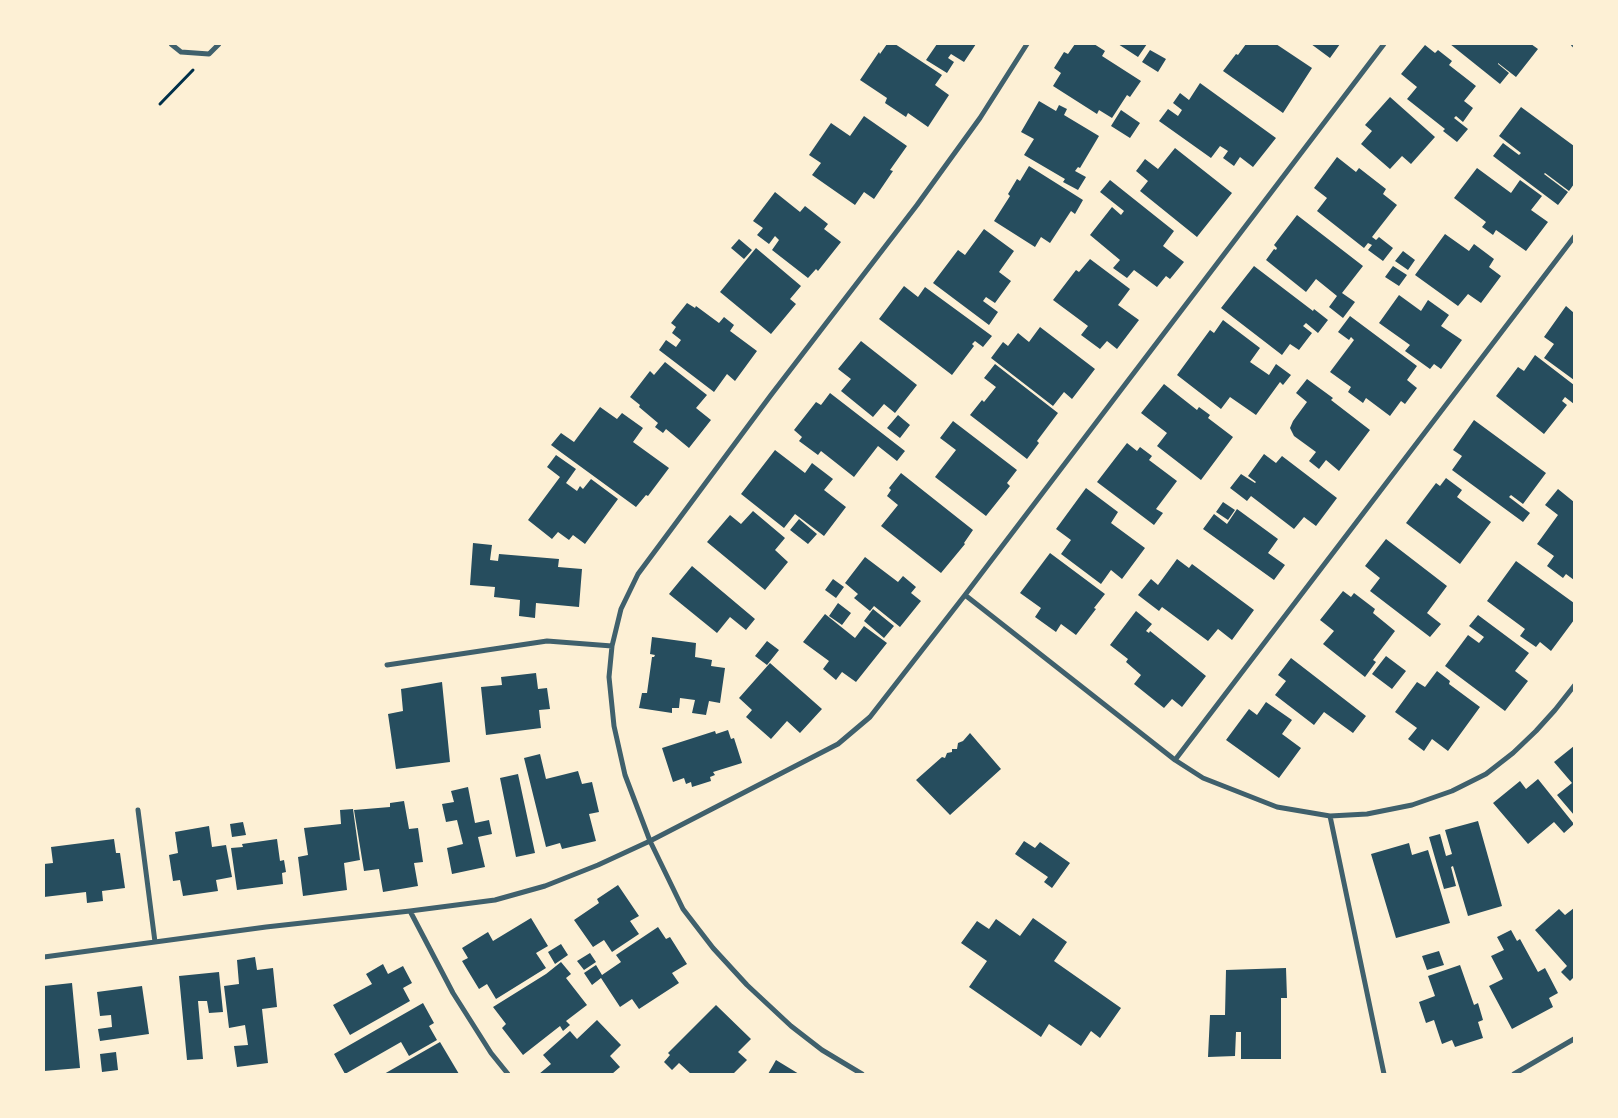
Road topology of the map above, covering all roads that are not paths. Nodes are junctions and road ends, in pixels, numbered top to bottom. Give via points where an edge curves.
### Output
1 (172, 44) edge
2 (219, 44) edge
3 (1027, 44) edge
4 (1384, 44) edge
5 (1574, 236) edge
6 (965, 595) junction
7 (612, 646) junction
8 (387, 665) dead end
9 (1574, 686) edge
10 (1175, 760) junction
11 (138, 810) dead end
12 (1330, 816) junction
13 (650, 841) junction
14 (410, 911) junction
15 (155, 942) junction
16 (44, 957) edge
17 (1574, 1039) edge
18 (508, 1074) edge
19 (862, 1074) edge
20 (1384, 1074) edge
21 (1514, 1074) edge

1 - 2 street via 181,52 209,54
3 - 7 street via 980,118 917,205 638,574 621,608
4 - 6 street
5 - 10 street
6 - 10 street
6 - 13 street via 870,717 838,744
7 - 8 street via 547,641
7 - 13 street via 608,677 614,726 625,775
9 - 12 street via 1536,731 1486,774 1452,791 1412,805 1367,814
10 - 12 street via 1230,790 1277,806
11 - 15 street
12 - 20 street
13 - 14 street via 545,886 495,900
13 - 19 street via 683,909 713,948 790,1026
14 - 15 street
14 - 18 street via 453,993
15 - 16 street
17 - 21 street

